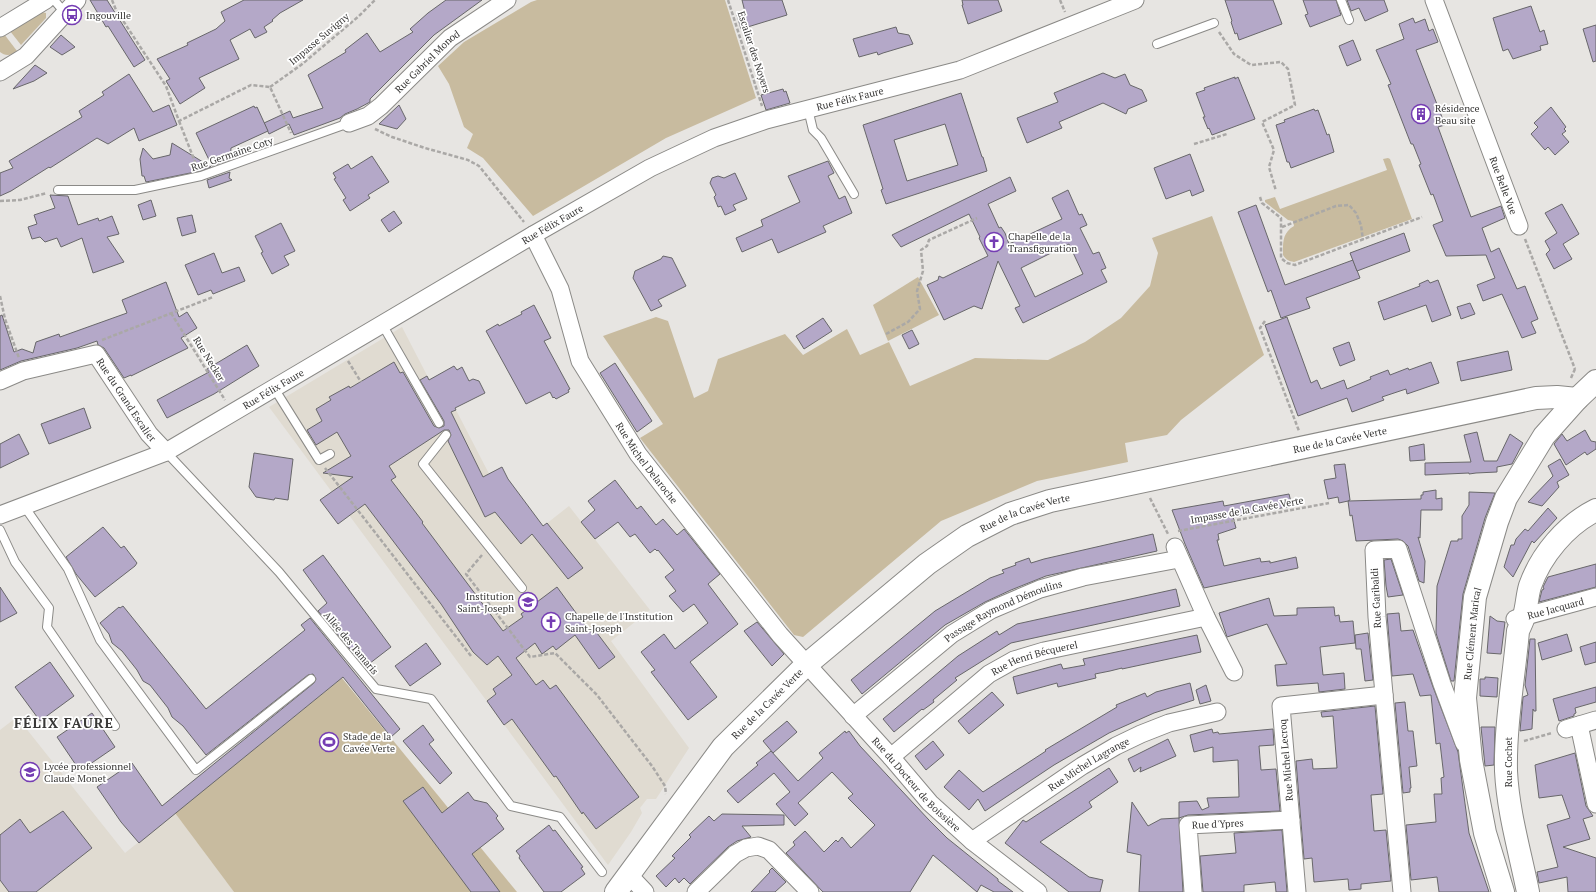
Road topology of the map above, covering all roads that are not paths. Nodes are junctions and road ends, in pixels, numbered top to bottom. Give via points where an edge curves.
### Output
1 (46, 0) edge
2 (54, 0) edge
3 (77, 0) edge
4 (507, 0) edge
5 (1134, 0) edge
6 (1341, 0) edge
7 (1434, 0) edge
8 (65, 13) junction
9 (1349, 20) dead end
10 (1214, 23) road end
11 (0, 28) edge
12 (1157, 44) dead end
13 (0, 72) edge
14 (808, 109) junction
15 (349, 123) joint
16 (58, 190) road end
17 (854, 194) dead end
18 (1519, 226) road end
19 (533, 235) junction
20 (382, 324) junction
21 (0, 381) edge
22 (1591, 387) edge
23 (274, 388) junction
24 (439, 422) dead end
25 (446, 435) dead end
26 (166, 452) junction
27 (330, 454) dead end
28 (1596, 500) edge
29 (24, 506) junction
30 (1596, 510) edge
31 (0, 515) edge
32 (0, 530) edge
33 (522, 588) dead end
34 (1596, 598) edge
35 (1206, 617) junction
36 (1519, 622) junction
37 (806, 665) junction
38 (1234, 672) dead end
39 (311, 679) dead end
40 (1384, 695) junction
41 (1217, 712) dead end
42 (853, 716) junction
43 (1596, 720) edge
44 (115, 726) dead end
45 (890, 758) junction
46 (1471, 760) junction
47 (1596, 804) edge
48 (1291, 820) junction
49 (972, 841) junction
50 (602, 872) dead end
51 (622, 883) edge
52 (645, 892) edge
53 (696, 892) edge
54 (810, 892) edge
55 (1038, 892) edge
56 (1193, 892) edge
57 (1297, 892) edge
58 (1402, 892) edge
59 (1503, 892) edge
60 (1528, 892) edge

1 - 11 street
2 - 8 lane
3 - 8 street
4 - 15 street, Rue Gabriel Monod via 450,38 381,106 368,116
5 - 14 street, Rue Félix Faure via 960,70
6 - 9 lane
7 - 18 street, Rue Belle Vue
8 - 13 street via 26,56
10 - 12 lane
14 - 17 lane via 813,130
14 - 19 street, Rue Félix Faure via 714,138 650,168
15 - 16 lane, Rue Germaine Coty via 202,176 135,190
19 - 20 street, Rue Félix Faure
19 - 37 street, Rue Michel Delaroche via 560,289 580,361 634,448
20 - 23 street, Rue Félix Faure
20 - 24 lane
21 - 26 street, Rue du Grand Escalier via 23,371 96,354 150,434
22 - 37 street, Rue de la Cavée Verte via 1557,397 1536,398 1305,446 1050,502 1010,514 967,536 927,564
22 - 46 street, Rue Clément Marical via 1544,436 1506,498 1497,522 1475,597 1465,698
23 - 26 street, Rue Félix Faure
23 - 27 lane via 319,460
25 - 33 lane via 423,464
26 - 29 street, Rue Félix Faure
26 - 50 lane, Allée des Tamaris via 279,572 376,689 431,699 511,806 560,817
28 - 36 street, Rue Cochet via 1575,512 1537,551 1519,590
29 - 31 street, Rue Félix Faure
29 - 39 lane via 68,569 100,640 196,770
30 - 36 street, Rue Cochet via 1579,520 1559,538 1543,561 1531,585
32 - 44 lane via 15,562 49,608 47,627
34 - 36 street, Rue Jacquard
35 - 38 street
35 - 42 street, Passage Raymond Démoulins via 1174,546 1040,589 991,610 952,634
35 - 45 street, Rue Henri Bécquerel via 1044,651 1014,660 989,674
36 - 60 street, Rue Cochet via 1506,772 1509,802
37 - 42 street, Rue du Docteur de Boissière
37 - 51 street, Rue de la Cavée Verte via 723,747
40 - 46 street, Rue Garibaldi via 1376,617 1374,550 1398,549 1442,684
40 - 48 street, Rue Michel Lecroq via 1281,706
40 - 58 street, Rue Garibaldi
41 - 49 street, Rue Michel Lagrange via 1169,723 1116,746 1082,766
42 - 45 street, Rue du Docteur de Boissière
43 - 47 street via 1573,727
45 - 49 street, Rue du Docteur de Boissière via 930,803
46 - 59 street, Rue Clément Marical via 1485,833
48 - 56 street, Rue d'Ypres via 1188,825
48 - 57 street, Rue Michel Lecroq
49 - 55 street, Rue du Docteur de Boissière
51 - 52 street
53 - 54 street via 735,854 746,848 758,846 769,850

